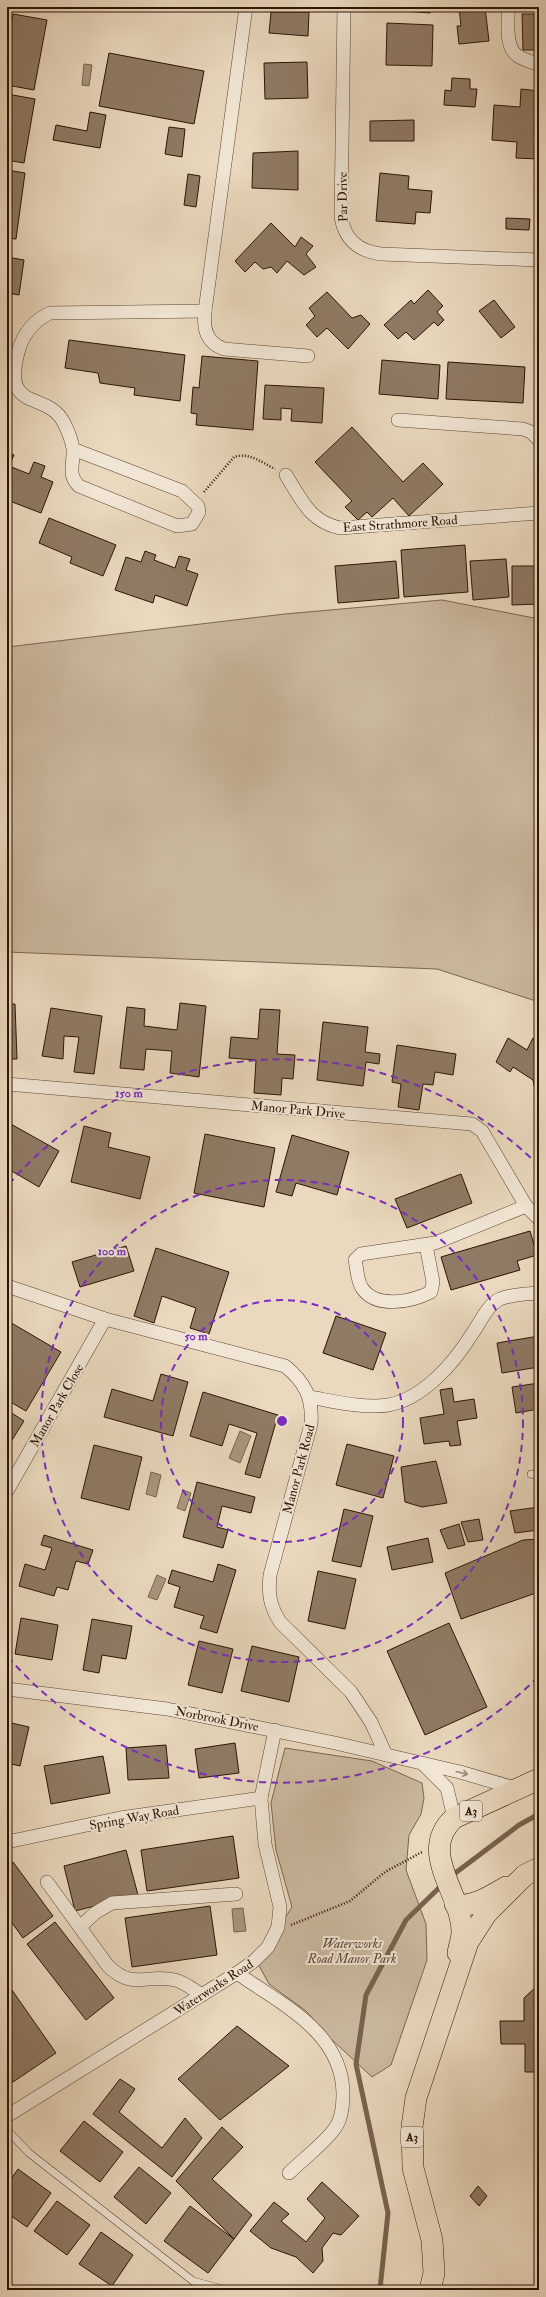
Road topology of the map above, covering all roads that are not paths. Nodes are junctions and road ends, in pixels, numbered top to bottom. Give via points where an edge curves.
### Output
1 (246, 7) edge
2 (344, 7) edge
3 (508, 7) edge
4 (539, 65) edge
5 (539, 260) edge
6 (205, 311) junction
7 (308, 356) dead end
8 (398, 420) dead end
9 (539, 440) edge
10 (73, 449) junction
11 (286, 475) road end
12 (539, 513) edge
13 (7, 1084) edge
14 (526, 1206) junction
15 (539, 1218) edge
16 (426, 1245) junction
17 (7, 1286) edge
18 (539, 1292) edge
19 (104, 1319) junction
20 (309, 1397) junction
21 (531, 1474) dead end
22 (539, 1476) edge
23 (7, 1491) edge
24 (7, 1689) edge
25 (275, 1730) junction
26 (386, 1755) junction
27 (424, 1765) junction
28 (539, 1779) edge
29 (518, 1789) junction
30 (261, 1798) junction
31 (454, 1818) junction
32 (7, 1842) edge
33 (532, 1872) edge
34 (47, 1882) dead end
35 (236, 1894) dead end
36 (453, 1898) junction
37 (80, 1927) junction
38 (237, 1973) junction
39 (452, 1988) junction
40 (202, 1995) junction
41 (7, 2116) edge
42 (7, 2130) edge
43 (290, 2173) dead end
44 (226, 2290) edge
45 (430, 2290) edge

1 - 6 street
2 - 5 street, Par Drive via 341,217 343,229 349,239 369,253
3 - 4 street via 511,48 518,56
6 - 7 street via 205,333 216,346 224,349
6 - 10 street via 50,313 39,318 22,340 12,374 14,383 19,392 27,398 56,413 62,420
8 - 9 street via 523,429
10 - 10 street via 182,491 195,503 199,512 197,519 192,524 177,526 79,486 71,475
11 - 12 street, East Strathmore Road via 316,519 325,525 340,528
13 - 14 street, Manor Park Drive via 472,1124 482,1131
14 - 15 street, Manor Park Drive
14 - 16 street
16 - 16 street via 433,1282 431,1292 420,1297 384,1301 372,1298 361,1287 355,1260 361,1254
17 - 19 street, Manor Park Road
18 - 20 street via 499,1299 489,1308 454,1358 427,1385 404,1400 388,1406
19 - 20 street, Manor Park Road via 285,1366 304,1384
19 - 23 street, Manor Park Close
20 - 26 street, Manor Park Road via 312,1410 311,1424 270,1575 268,1593 271,1608 280,1622 351,1692 371,1722
21 - 22 lane
24 - 25 street, Norbrook Drive via 167,1708
25 - 26 street, Norbrook Drive
25 - 30 street, Waterworks Road
26 - 27 street, Norbrook Drive
27 -> 29 street, Norbrook Drive via 460,1772
27 - 31 street via 446,1788
28 - 29 main road, A3
29 - 31 main road, A3
30 - 32 street, Spring Way Road via 120,1818
30 - 38 street, Waterworks Road via 265,1844 280,1907 278,1927 268,1947
31 - 36 main road, A3 via 446,1826 439,1846 439,1859
33 - 36 main road via 490,1896 463,1907
33 - 39 main road, A3 via 486,1914 476,1928 468,1942
34 - 37 street
35 - 37 street via 112,1903 95,1913
36 - 39 main road, A3 via 462,1931
37 - 40 street via 108,1966 117,1974 128,1980 176,1980
38 - 40 street, Waterworks Road
38 - 43 street via 305,2020 323,2036 336,2057 343,2080 343,2104 336,2128
39 - 45 main road, A3 via 416,2098 412,2127 413,2168 432,2240 434,2273
40 - 41 street, Waterworks Road
42 - 44 lane via 29,2153 193,2281

